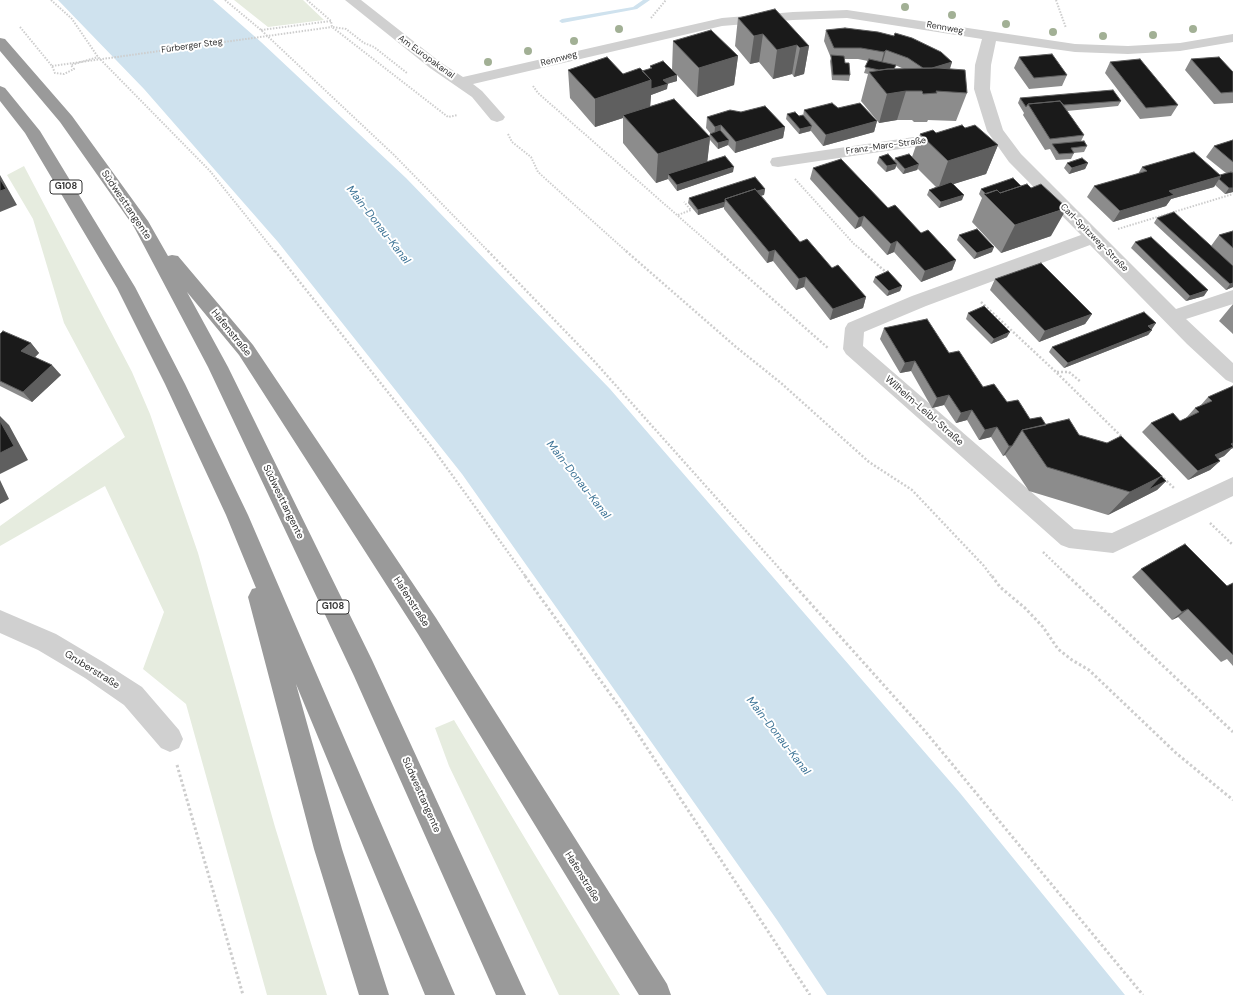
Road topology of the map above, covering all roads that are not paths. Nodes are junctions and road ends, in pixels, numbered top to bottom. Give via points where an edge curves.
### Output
1 (352, 0) edge
2 (657, 36) junction
3 (990, 36) junction
4 (1233, 38) edge
5 (3, 45) edge
6 (461, 82) junction
7 (0, 91) edge
8 (477, 94) junction
9 (497, 117) dead end
10 (979, 133) junction
11 (778, 162) road end
12 (142, 225) junction
13 (1092, 237) junction
14 (1233, 297) edge
15 (1172, 317) junction
16 (1233, 375) edge
17 (1233, 486) edge
18 (237, 515) junction
19 (0, 621) edge
20 (170, 739) road end
21 (374, 995) edge
22 (440, 995) edge
23 (511, 995) edge
24 (656, 995) edge

1 - 6 street, Am Europakanal via 434,65
2 - 3 street, Rennweg via 722,22 847,14
2 - 6 street, Rennweg
2 - 8 street, Rennweg via 580,64
3 - 4 street, Rennweg via 1075,48 1128,50 1172,48
3 - 10 street, Carl-Spitzweg-Straße via 984,65
5 - 12 highway, Südwesttangente / G108 via 66,119
6 - 8 street, Am Europakanal
7 - 18 highway, G108 via 32,131 126,287
8 - 9 street, Am Europakanal
10 - 11 street, Franz-Marc-Straße
10 - 13 street, Carl-Spitzweg-Straße via 1015,158
12 - 23 highway, Südwesttangente / G108 via 218,367 360,660
12 - 24 highway, Hafenstraße via 246,350 427,626
13 - 15 street, Carl-Spitzweg-Straße
13 - 17 street, Wilhelm-Leibl-Straße via 919,301 854,328 852,349 1069,538 1112,543
14 - 15 street
15 - 16 street, Carl-Spitzweg-Straße
18 - 21 highway via 328,849
18 - 22 highway, G108
19 - 20 street, Gruberstraße via 47,642 133,696

